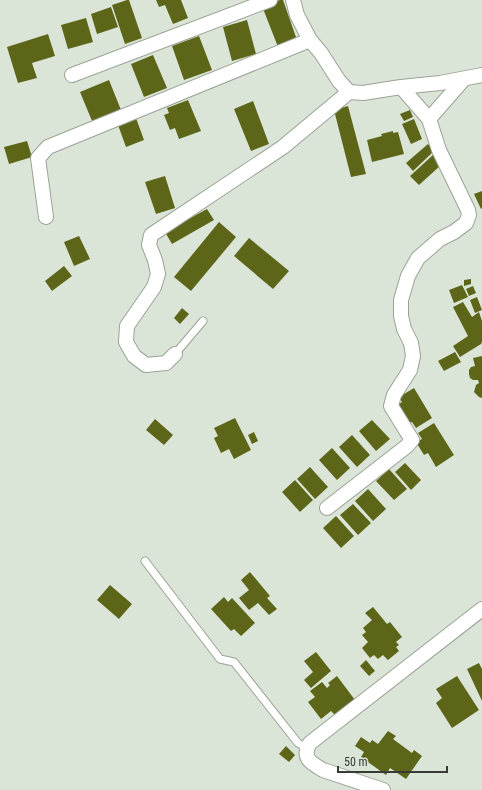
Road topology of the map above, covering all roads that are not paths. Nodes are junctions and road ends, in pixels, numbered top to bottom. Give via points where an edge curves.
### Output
1 (270, 0) edge
2 (293, 0) edge
3 (310, 40) junction
4 (72, 75) dead end
5 (482, 75) edge
6 (464, 79) junction
7 (401, 87) junction
8 (350, 92) junction
9 (430, 119) junction
10 (46, 217) dead end
11 (203, 321) dead end
12 (175, 354) joint
13 (327, 508) dead end
14 (145, 560) dead end
15 (482, 609) edge
16 (307, 748) junction
17 (383, 790) edge

1 - 4 street
2 - 3 street via 297,15
3 - 8 street via 339,81
3 - 10 street via 48,147 38,158
5 - 6 street
6 - 7 street
6 - 9 street
7 - 8 street via 363,93
7 - 9 street
8 - 12 street via 283,147 151,235 150,245 158,274 154,287 126,326 126,342 134,356 146,365 166,363
9 - 13 street via 439,150 469,215 466,223 440,239 418,258 408,276 401,300 401,316 413,356 410,370 394,395 391,406 412,440
11 - 12 lane
14 - 16 lane via 220,659 234,662 298,744
15 - 16 street via 310,743
16 - 17 street via 306,755 316,766

